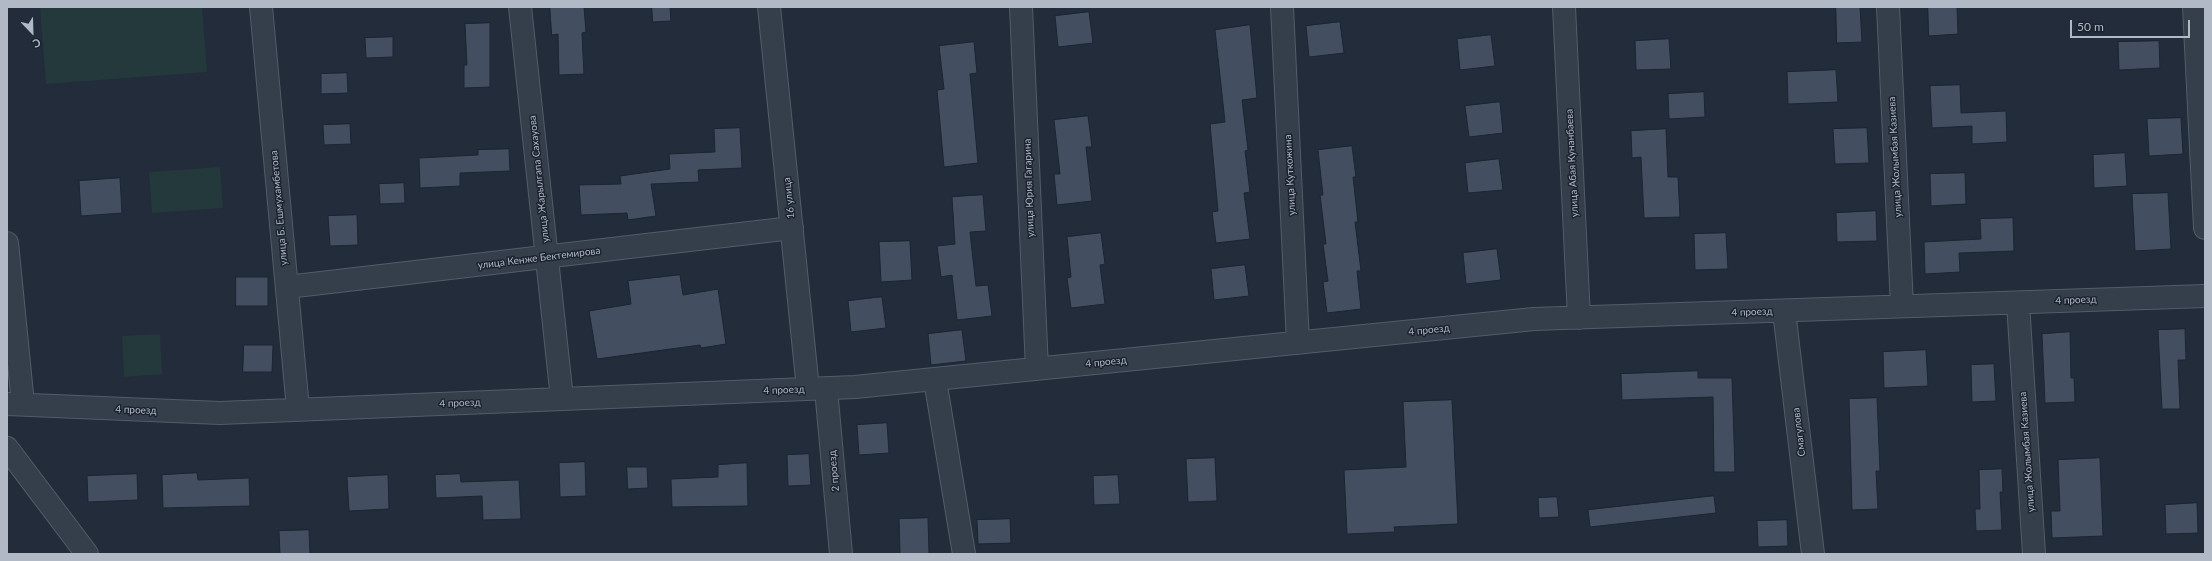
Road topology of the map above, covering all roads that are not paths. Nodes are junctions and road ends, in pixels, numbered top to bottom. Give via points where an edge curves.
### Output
1 (261, 7) edge
2 (520, 7) edge
3 (769, 7) edge
4 (1021, 7) edge
5 (1282, 7) edge
6 (1564, 7) edge
7 (1888, 7) edge
8 (2194, 7) edge
9 (792, 228) junction
10 (2205, 228) edge
11 (7, 242) edge
12 (547, 257) junction
13 (287, 287) junction
14 (2205, 296) edge
15 (2018, 302) junction
16 (1902, 306) junction
17 (1784, 311) junction
18 (1579, 318) junction
19 (1298, 343) junction
20 (1037, 369) junction
21 (935, 380) junction
22 (817, 389) junction
23 (562, 399) junction
24 (15, 404) edge
25 (298, 410) junction
26 (7, 448) edge
27 (87, 554) edge
28 (841, 554) edge
29 (964, 554) edge
30 (1813, 554) edge
31 (2034, 554) edge

1 - 13 street, улица Б. Ешмухамбетова
2 - 12 street, улица Жарылгапа Сахауова
3 - 9 street, 16 улица
4 - 20 street, улица Юрия Гагарина
5 - 19 street, улица Куткожина
6 - 18 street, улица Абая Кунанбаева
7 - 16 street, улица Жолымбая Казиева
8 - 10 street
9 - 12 street, улица Кенже Бектемирова
9 - 22 street, 16 улица
11 - 24 street
12 - 13 street, улица Кенже Бектемирова
12 - 23 street, улица Жарылгапа Сахауова
13 - 25 street, улица Б. Ешмухамбетова
14 - 15 street, 4 проезд
15 - 16 street, 4 проезд
15 - 31 street, улица Жолымбая Казиева
16 - 17 street, 4 проезд
17 - 18 street, 4 проезд
17 - 30 street, Смагулова
18 - 19 street, 4 проезд via 1534,319
19 - 20 street, 4 проезд
20 - 21 street, 4 проезд
21 - 22 street, 4 проезд
21 - 29 street
22 - 23 street, 4 проезд
22 - 28 street, 2 проезд
23 - 25 street, 4 проезд
24 - 25 street, 4 проезд via 220,413
26 - 27 street

